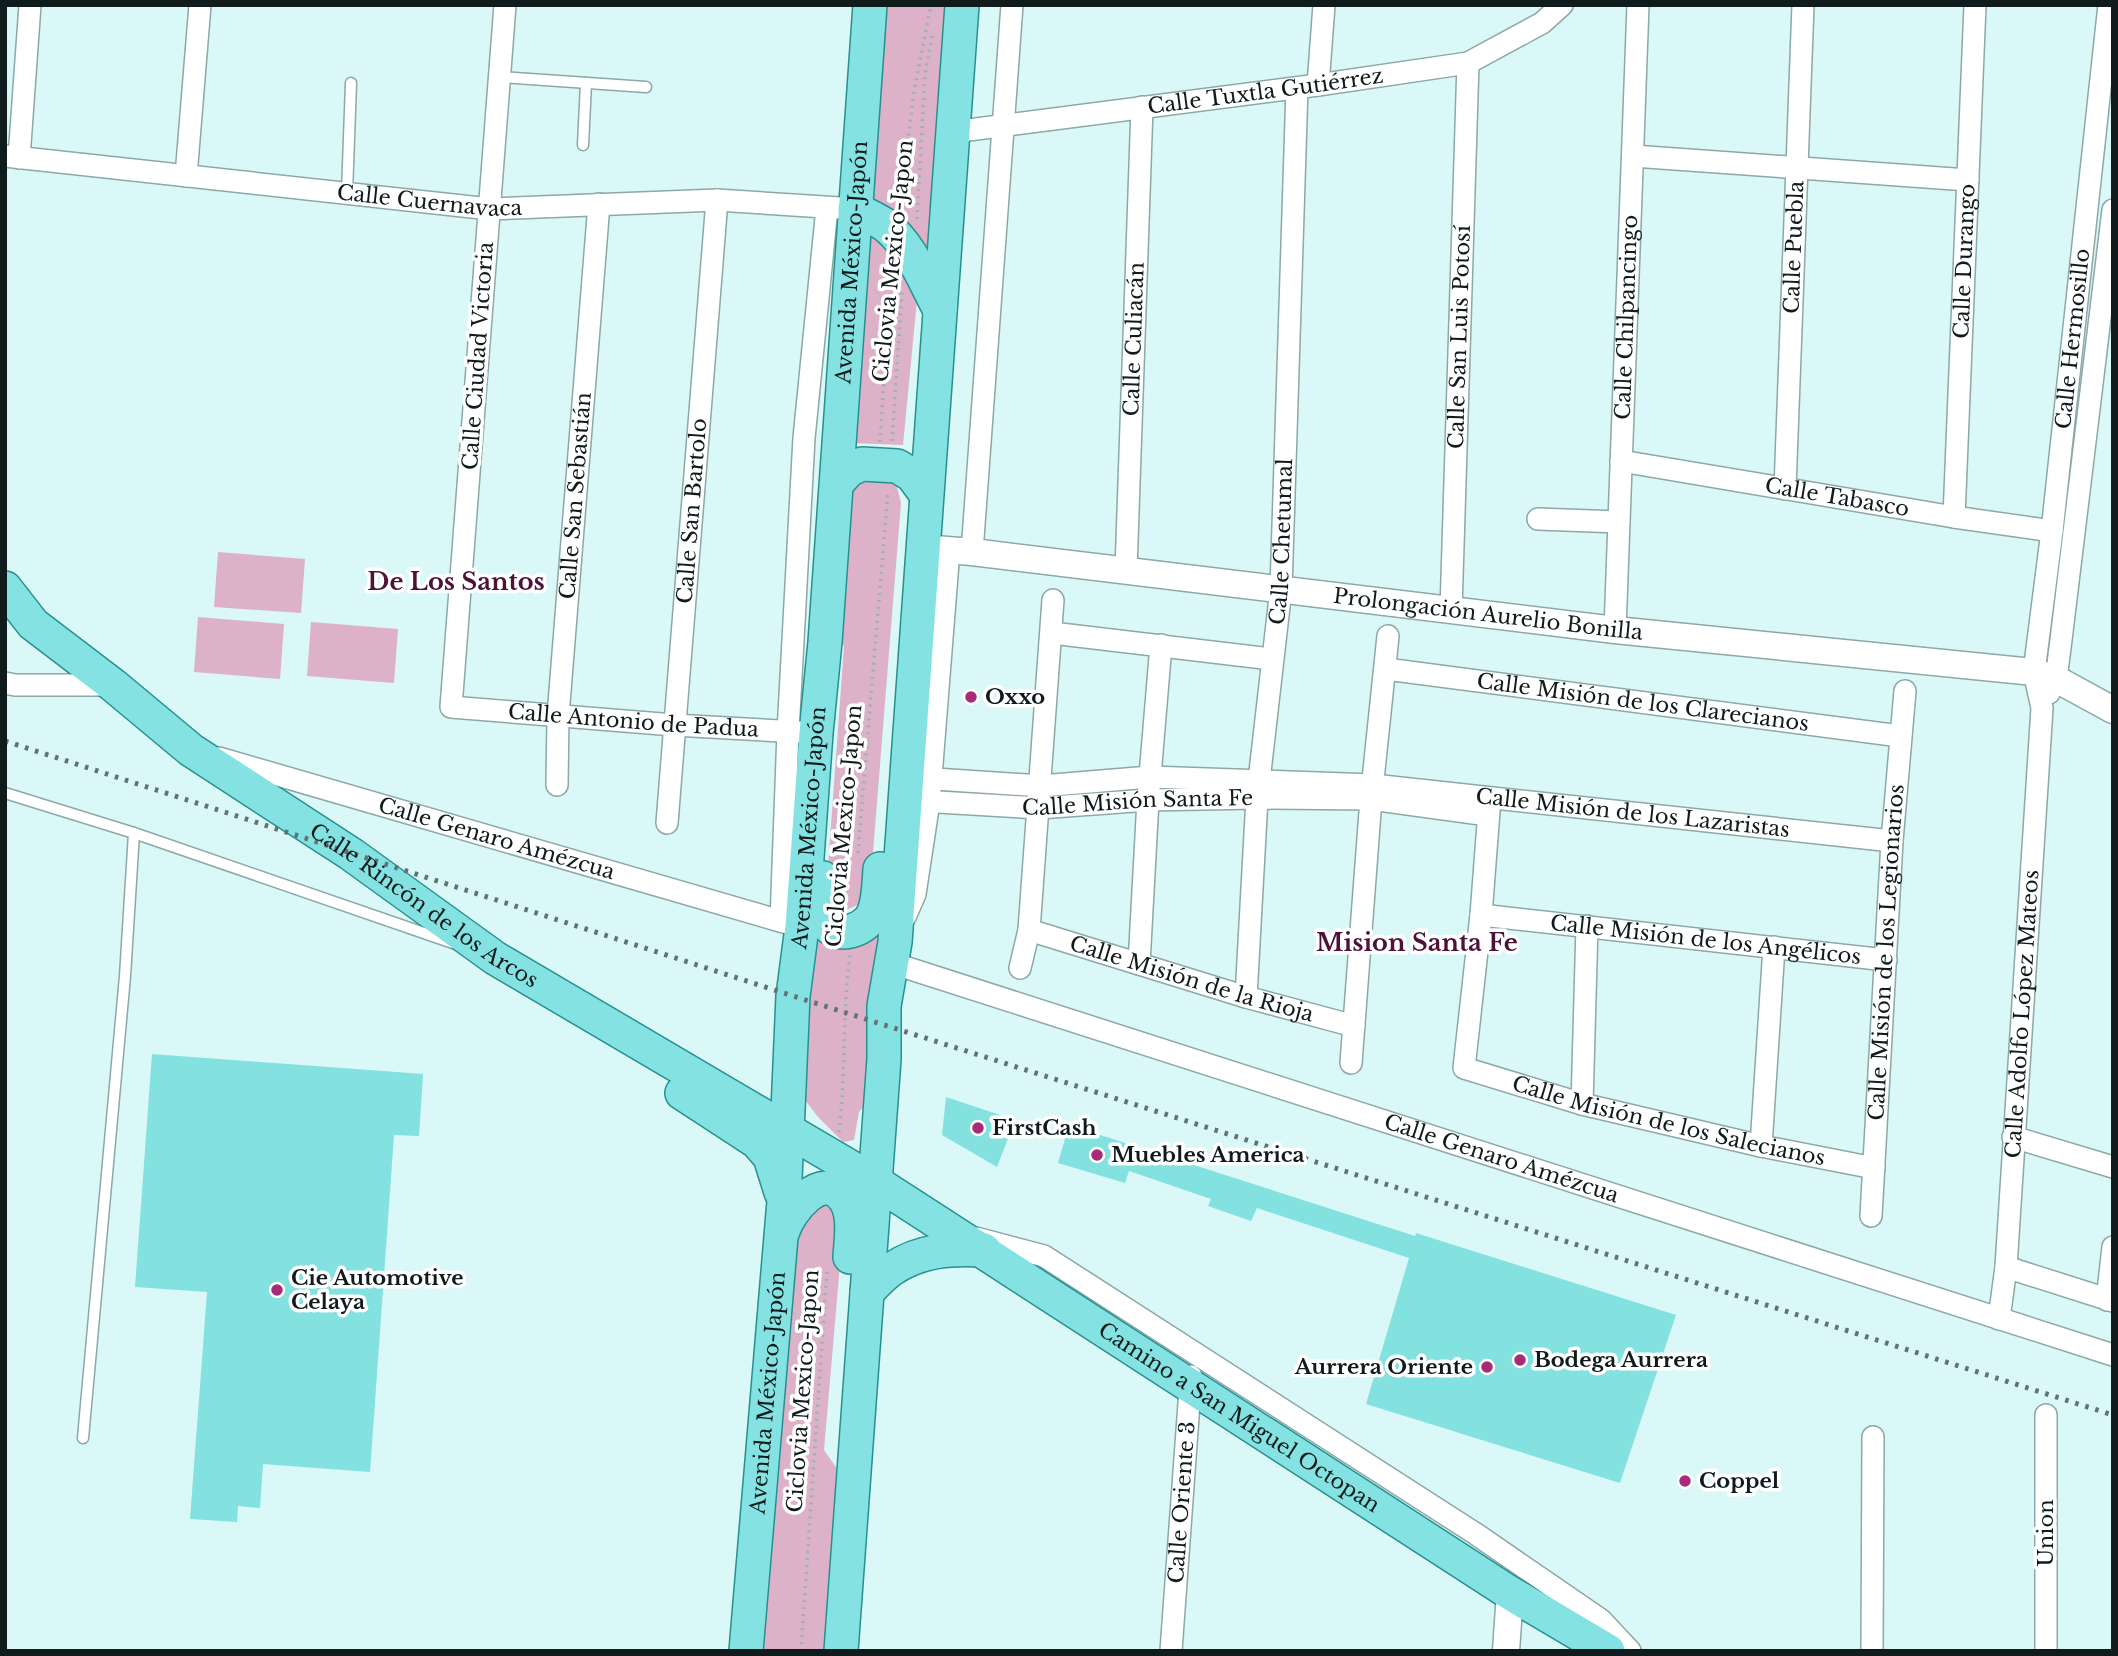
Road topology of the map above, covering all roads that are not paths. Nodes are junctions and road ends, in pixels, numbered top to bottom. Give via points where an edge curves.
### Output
1 (30, 5) edge
2 (200, 5) edge
3 (506, 5) edge
4 (870, 5) edge
5 (962, 5) edge
6 (1012, 5) edge
7 (1324, 5) edge
8 (1562, 5) edge
9 (1638, 5) edge
10 (1803, 5) edge
11 (1975, 5) edge
12 (2109, 5) edge
13 (1468, 63) junction
14 (500, 76) junction
15 (351, 83) dead end
16 (586, 83) junction
17 (1308, 86) junction
18 (646, 87) dead end
19 (1142, 107) junction
20 (2106, 108) edge
21 (1003, 124) junction
22 (953, 132) junction
23 (2105, 137) edge
24 (583, 145) dead end
25 (1633, 156) junction
26 (12, 157) edge
27 (1797, 169) junction
28 (186, 176) junction
29 (1968, 180) junction
30 (347, 193) junction
31 (717, 200) junction
32 (599, 204) junction
33 (490, 209) junction
34 (841, 209) junction
35 (2113, 210) edge
36 (940, 310) junction
37 (1621, 461) junction
38 (837, 483) junction
39 (1785, 489) junction
40 (926, 494) junction
41 (1954, 517) junction
42 (1538, 519) dead end
43 (1619, 523) junction
44 (2052, 531) junction
45 (948, 550) junction
46 (1126, 570) junction
47 (5, 588) edge
48 (1281, 589) junction
49 (1053, 600) dead end
50 (1451, 610) junction
51 (19, 619) edge
52 (1615, 630) junction
53 (1052, 633) junction
54 (1388, 636) dead end
55 (825, 642) junction
56 (1161, 645) junction
57 (914, 653) junction
58 (1272, 659) junction
59 (1385, 669) junction
60 (2045, 675) junction
61 (5, 683) edge
62 (113, 685) junction
63 (1905, 691) dead end
64 (451, 707) joint
65 (2113, 710) edge
66 (558, 716) junction
67 (674, 725) junction
68 (802, 733) junction
69 (1900, 736) junction
70 (191, 750) junction
71 (1150, 777) junction
72 (557, 785) dead end
73 (1041, 786) junction
74 (917, 789) junction
75 (1258, 789) junction
76 (1372, 792) junction
77 (5, 793) edge
78 (1149, 800) junction
79 (1489, 806) junction
80 (1039, 808) junction
81 (667, 822) dead end
82 (134, 833) junction
83 (1892, 841) junction
84 (1481, 915) junction
85 (792, 924) junction
86 (1587, 926) junction
87 (1030, 930) junction
88 (1774, 947) junction
89 (893, 952) junction
90 (495, 958) junction
91 (1886, 960) junction
92 (1139, 964) junction
93 (1020, 968) dead end
94 (542, 984) junction
95 (1246, 997) junction
96 (1354, 1026) junction
97 (1351, 1063) dead end
98 (1582, 1104) junction
99 (789, 1131) junction
100 (2013, 1137) junction
101 (1760, 1146) junction
102 (2113, 1167) edge
103 (1874, 1168) junction
104 (874, 1181) junction
105 (784, 1201) junction
106 (1871, 1216) dead end
107 (971, 1242) junction
108 (780, 1244) junction
109 (2113, 1247) edge
110 (2006, 1267) junction
111 (867, 1292) junction
112 (2110, 1301) edge
113 (1999, 1319) junction
114 (2113, 1356) edge
115 (1191, 1369) junction
116 (2046, 1415) dead end
117 (1873, 1437) dead end
118 (83, 1438) dead end
119 (855, 1462) junction
120 (1466, 1546) junction
121 (1510, 1593) junction
122 (746, 1651) edge
123 (841, 1651) edge
124 (1171, 1651) edge
125 (1506, 1651) edge
126 (1608, 1651) edge
127 (1630, 1651) edge
128 (1872, 1651) edge
129 (2046, 1651) edge

1 - 26 street
2 - 28 street
3 - 14 street, Calle Ciudad Victoria
4 - 34 main road, Avenida México-Japón
5 - 22 main road
6 - 21 street
7 - 17 street, Calle Chetumal
8 - 13 street, Calle Tuxtla Gutiérrez via 1542,23
9 - 25 street, Calle Chilpancingo
10 - 27 street, Calle Puebla
11 - 29 street, Calle Durango
12 - 20 street, Calle Hermosillo
13 - 17 street, Calle Tuxtla Gutiérrez
13 - 50 street, Calle San Luis Potosí
14 - 16 lane
14 - 33 street, Calle Ciudad Victoria
15 - 30 lane
16 - 18 lane
16 - 24 lane
17 - 19 street, Calle Tuxtla Gutiérrez
17 - 48 street, Calle Chetumal
19 - 21 street, Calle Tuxtla Gutiérrez
19 - 46 street, Calle Culiacán
20 - 23 street, Calle Hermosillo
21 - 22 street, Calle Tuxtla Gutiérrez
21 - 45 street
22 - 36 main road
23 - 44 street, Calle Hermosillo
25 - 27 street
25 - 37 street, Calle Chilpancingo
26 - 28 street, Calle Cuernavaca
27 - 29 street
27 - 39 street, Calle Puebla
28 - 30 street, Calle Cuernavaca
29 - 41 street, Calle Durango
30 - 33 street, Calle Cuernavaca
31 - 32 street, Calle Cuernavaca
31 - 34 street, Calle Cuernavaca
31 - 67 street, Calle San Bartolo
32 - 33 street, Calle Cuernavaca
32 - 66 street, Calle San Sebastián
33 - 64 street, Calle Ciudad Victoria
34 - 36 main road via 883,224 899,239
34 - 38 main road, Avenida México-Japón
34 - 68 street via 804,438
35 - 60 street, Calle Hermosillo
36 - 40 main road
37 - 39 street, Calle Tabasco
37 - 43 street, Calle Chilpancingo
38 - 40 main road via 862,464 890,466 912,475
38 - 55 main road, Avenida México-Japón
39 - 41 street, Calle Tabasco
40 - 45 main road
41 - 44 street, Calle Tabasco
42 - 43 street
43 - 52 street, Calle Chilpancingo
44 - 60 street, Calle Hermosillo
45 - 46 street, Prolongación Aurelio Bonilla
45 - 57 main road
45 - 74 street
46 - 48 street, Prolongación Aurelio Bonilla
47 - 51 main road, Calle Rincón de los Arcos
48 - 50 street, Prolongación Aurelio Bonilla
48 - 58 street, Calle Chetumal
49 - 53 street
50 - 52 street, Prolongación Aurelio Bonilla
51 - 62 main road, Calle Rincón de los Arcos
52 - 60 street, Prolongación Aurelio Bonilla
53 - 56 street
53 - 73 street
54 - 59 street
55 - 57 main road via 831,704 821,910 826,923 838,931 863,928 874,914 892,710
55 - 68 main road, Avenida México-Japón
56 - 58 street
56 - 71 street
57 - 74 main road
58 - 75 street, Calle Chetumal
59 - 69 street, Calle Misión de los Clarecianos
59 - 76 street
60 - 65 street
60 - 100 street, Calle Adolfo López Mateos
61 - 62 street
62 - 70 main road, Calle Rincón de los Arcos
63 - 69 street, Calle Misión de los Legionarios
64 - 66 street, Calle Antonio de Padua
66 - 67 street, Calle Antonio de Padua
66 - 72 street, Calle San Sebastián
67 - 68 street, Calle Antonio de Padua
67 - 81 street, Calle San Bartolo
68 - 85 main road, Avenida México-Japón
69 - 83 street, Calle Misión de los Legionarios
70 - 85 street, Calle Genaro Amézcua
70 - 90 main road, Calle Rincón de los Arcos via 351,854
71 - 73 street, Calle Misión Santa Fe
71 - 75 street, Calle Misión Santa Fe
71 - 78 street
73 - 74 street, Calle Misión Santa Fe
73 - 80 street
74 - 80 street, Calle Misión Santa Fe
74 - 89 main road
75 - 76 street, Calle Misión Santa Fe
75 - 78 street, Calle Misión Santa Fe
75 - 95 street, Calle Chetumal
76 - 79 street, Calle Misión de los Lazaristas
76 - 96 street
77 - 82 lane
78 - 80 street, Calle Misión Santa Fe
78 - 92 street
79 - 83 street, Calle Misión de los Lazaristas
79 - 84 street
80 - 87 street
82 - 90 lane
82 - 118 lane
83 - 91 street, Calle Misión de los Legionarios
84 - 86 street, Calle Misión de los Angélicos
84 - 98 street, Calle Misión de los Salecianos via 1464,1068
85 - 99 main road, Avenida México-Japón
86 - 88 street, Calle Misión de los Angélicos
86 - 98 street
87 - 92 street, Calle Misión de la Rioja
87 - 93 street
88 - 91 street, Calle Misión de los Angélicos
88 - 101 street
89 - 104 main road via 884,1006
89 - 113 street, Calle Genaro Amézcua
90 - 94 main road, Calle Rincón de los Arcos
91 - 103 street, Calle Misión de los Legionarios
92 - 95 street, Calle Misión de la Rioja
94 - 99 main road, Calle Rincón de los Arcos
94 - 105 main road via 558,1015 757,1142 770,1157
95 - 96 street, Calle Misión de la Rioja
96 - 97 street
98 - 101 street, Calle Misión de los Salecianos
99 - 104 main road, Calle Rincón de los Arcos
99 - 105 main road, Avenida México-Japón
100 - 102 street
100 - 110 street, Calle Adolfo López Mateos
101 - 103 street, Calle Misión de los Salecianos
103 - 106 street, Calle Misión de los Legionarios
104 - 107 main road, Camino a San Miguel Octopan
104 - 111 main road
105 - 108 main road, Avenida México-Japón
107 - 111 main road via 921,1255 892,1269
107 - 115 main road, Camino a San Miguel Octopan
108 - 119 main road via 798,1203 818,1189 833,1190 844,1198 851,1217 848,1406
108 - 122 main road, Avenida México-Japón
109 - 112 street
110 - 112 street
110 - 113 street, Calle Adolfo López Mateos
111 - 119 main road
113 - 114 street, Calle Genaro Amézcua
115 - 120 main road, Camino a San Miguel Octopan
115 - 124 street, Calle Oriente 3
116 - 129 street, Union
117 - 128 street
119 - 123 main road
120 - 121 main road, Camino a San Miguel Octopan
120 - 127 street via 1601,1620
121 - 125 street
121 - 126 main road, Camino a San Miguel Octopan

